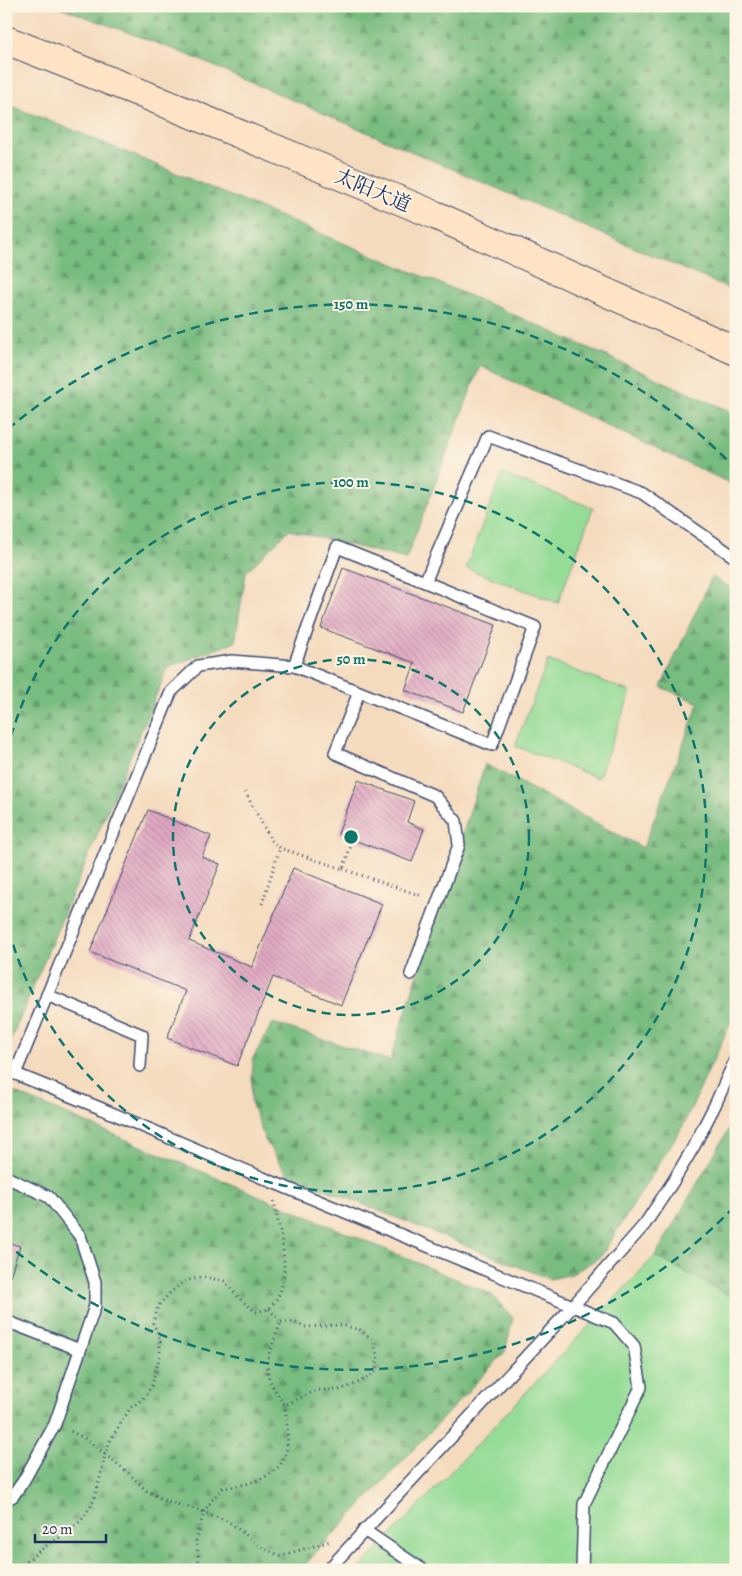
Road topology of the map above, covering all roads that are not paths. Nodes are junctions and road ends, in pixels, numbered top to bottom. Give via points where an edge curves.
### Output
1 (6, 40) edge
2 (736, 351) edge
3 (736, 558) edge
4 (425, 582) junction
5 (294, 666) junction
6 (358, 692) junction
7 (411, 974) dead end
8 (47, 995) junction
9 (736, 1058) edge
10 (140, 1066) dead end
11 (11, 1072) edge
12 (6, 1178) edge
13 (572, 1306) junction
14 (6, 1321) edge
15 (80, 1350) junction
16 (6, 1500) edge
17 (364, 1530) junction
18 (328, 1570) edge
19 (423, 1570) edge
20 (582, 1570) edge

1 - 2 main road, 太阳大道 via 435,215
3 - 4 lane via 642,493 488,436
4 - 5 lane via 337,547
4 - 6 lane via 536,627 492,745
5 - 6 lane
5 - 8 lane via 232,661 198,666 171,692
6 - 7 lane via 335,753 435,796 456,820 459,845
8 - 10 lane via 142,1035
8 - 11 lane
9 - 13 lane via 715,1105 674,1180 645,1224
11 - 13 lane
12 - 15 lane via 49,1197 80,1236 95,1282 95,1306
13 - 17 lane
13 - 20 lane via 614,1323 634,1346 641,1387 584,1504
14 - 15 lane
15 - 16 lane via 56,1424 24,1480 13,1496
17 - 18 lane
17 - 19 lane

